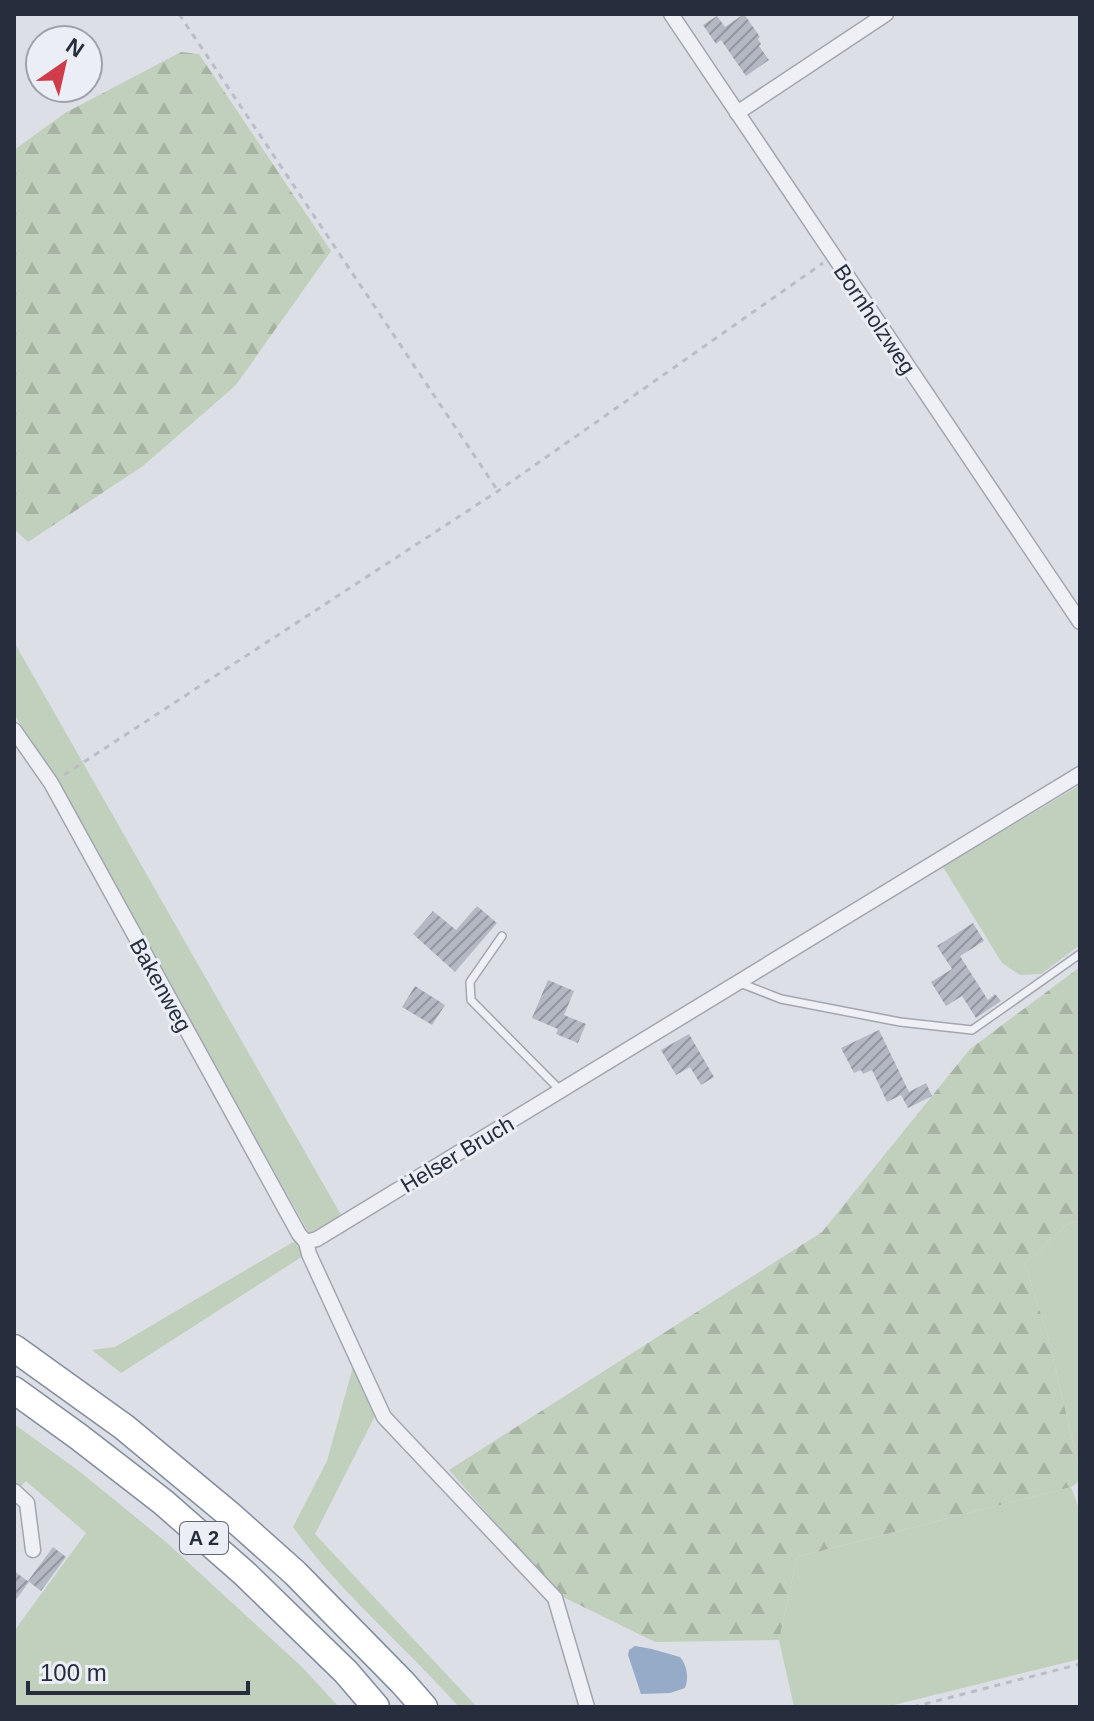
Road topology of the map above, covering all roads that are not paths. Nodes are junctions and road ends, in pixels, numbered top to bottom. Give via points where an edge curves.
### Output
1 (671, 14) edge
2 (886, 14) edge
3 (737, 113) junction
4 (1080, 622) edge
5 (14, 730) edge
6 (1080, 774) edge
7 (502, 936) dead end
8 (1080, 954) edge
9 (740, 983) junction
10 (561, 1091) junction
11 (306, 1242) junction
12 (14, 1348) edge
13 (14, 1390) edge
14 (14, 1491) edge
15 (33, 1550) dead end
16 (376, 1707) edge
17 (424, 1707) edge
18 (587, 1707) edge

1 - 3 street, Bornholzweg
2 - 3 street
3 - 4 street, Bornholzweg
5 - 11 street, Bakenweg via 51,783
6 - 9 street, Helser Bruch
7 - 10 lane via 470,982 471,1000
8 - 9 lane via 972,1030 781,999
9 - 10 street, Helser Bruch
10 - 11 street, Helser Bruch
11 - 18 street via 384,1417 555,1598
12 - 17 highway, A 2 via 124,1427 230,1515 295,1573
13 - 16 highway, A 2 via 175,1512 346,1672
14 - 15 street via 27,1503

